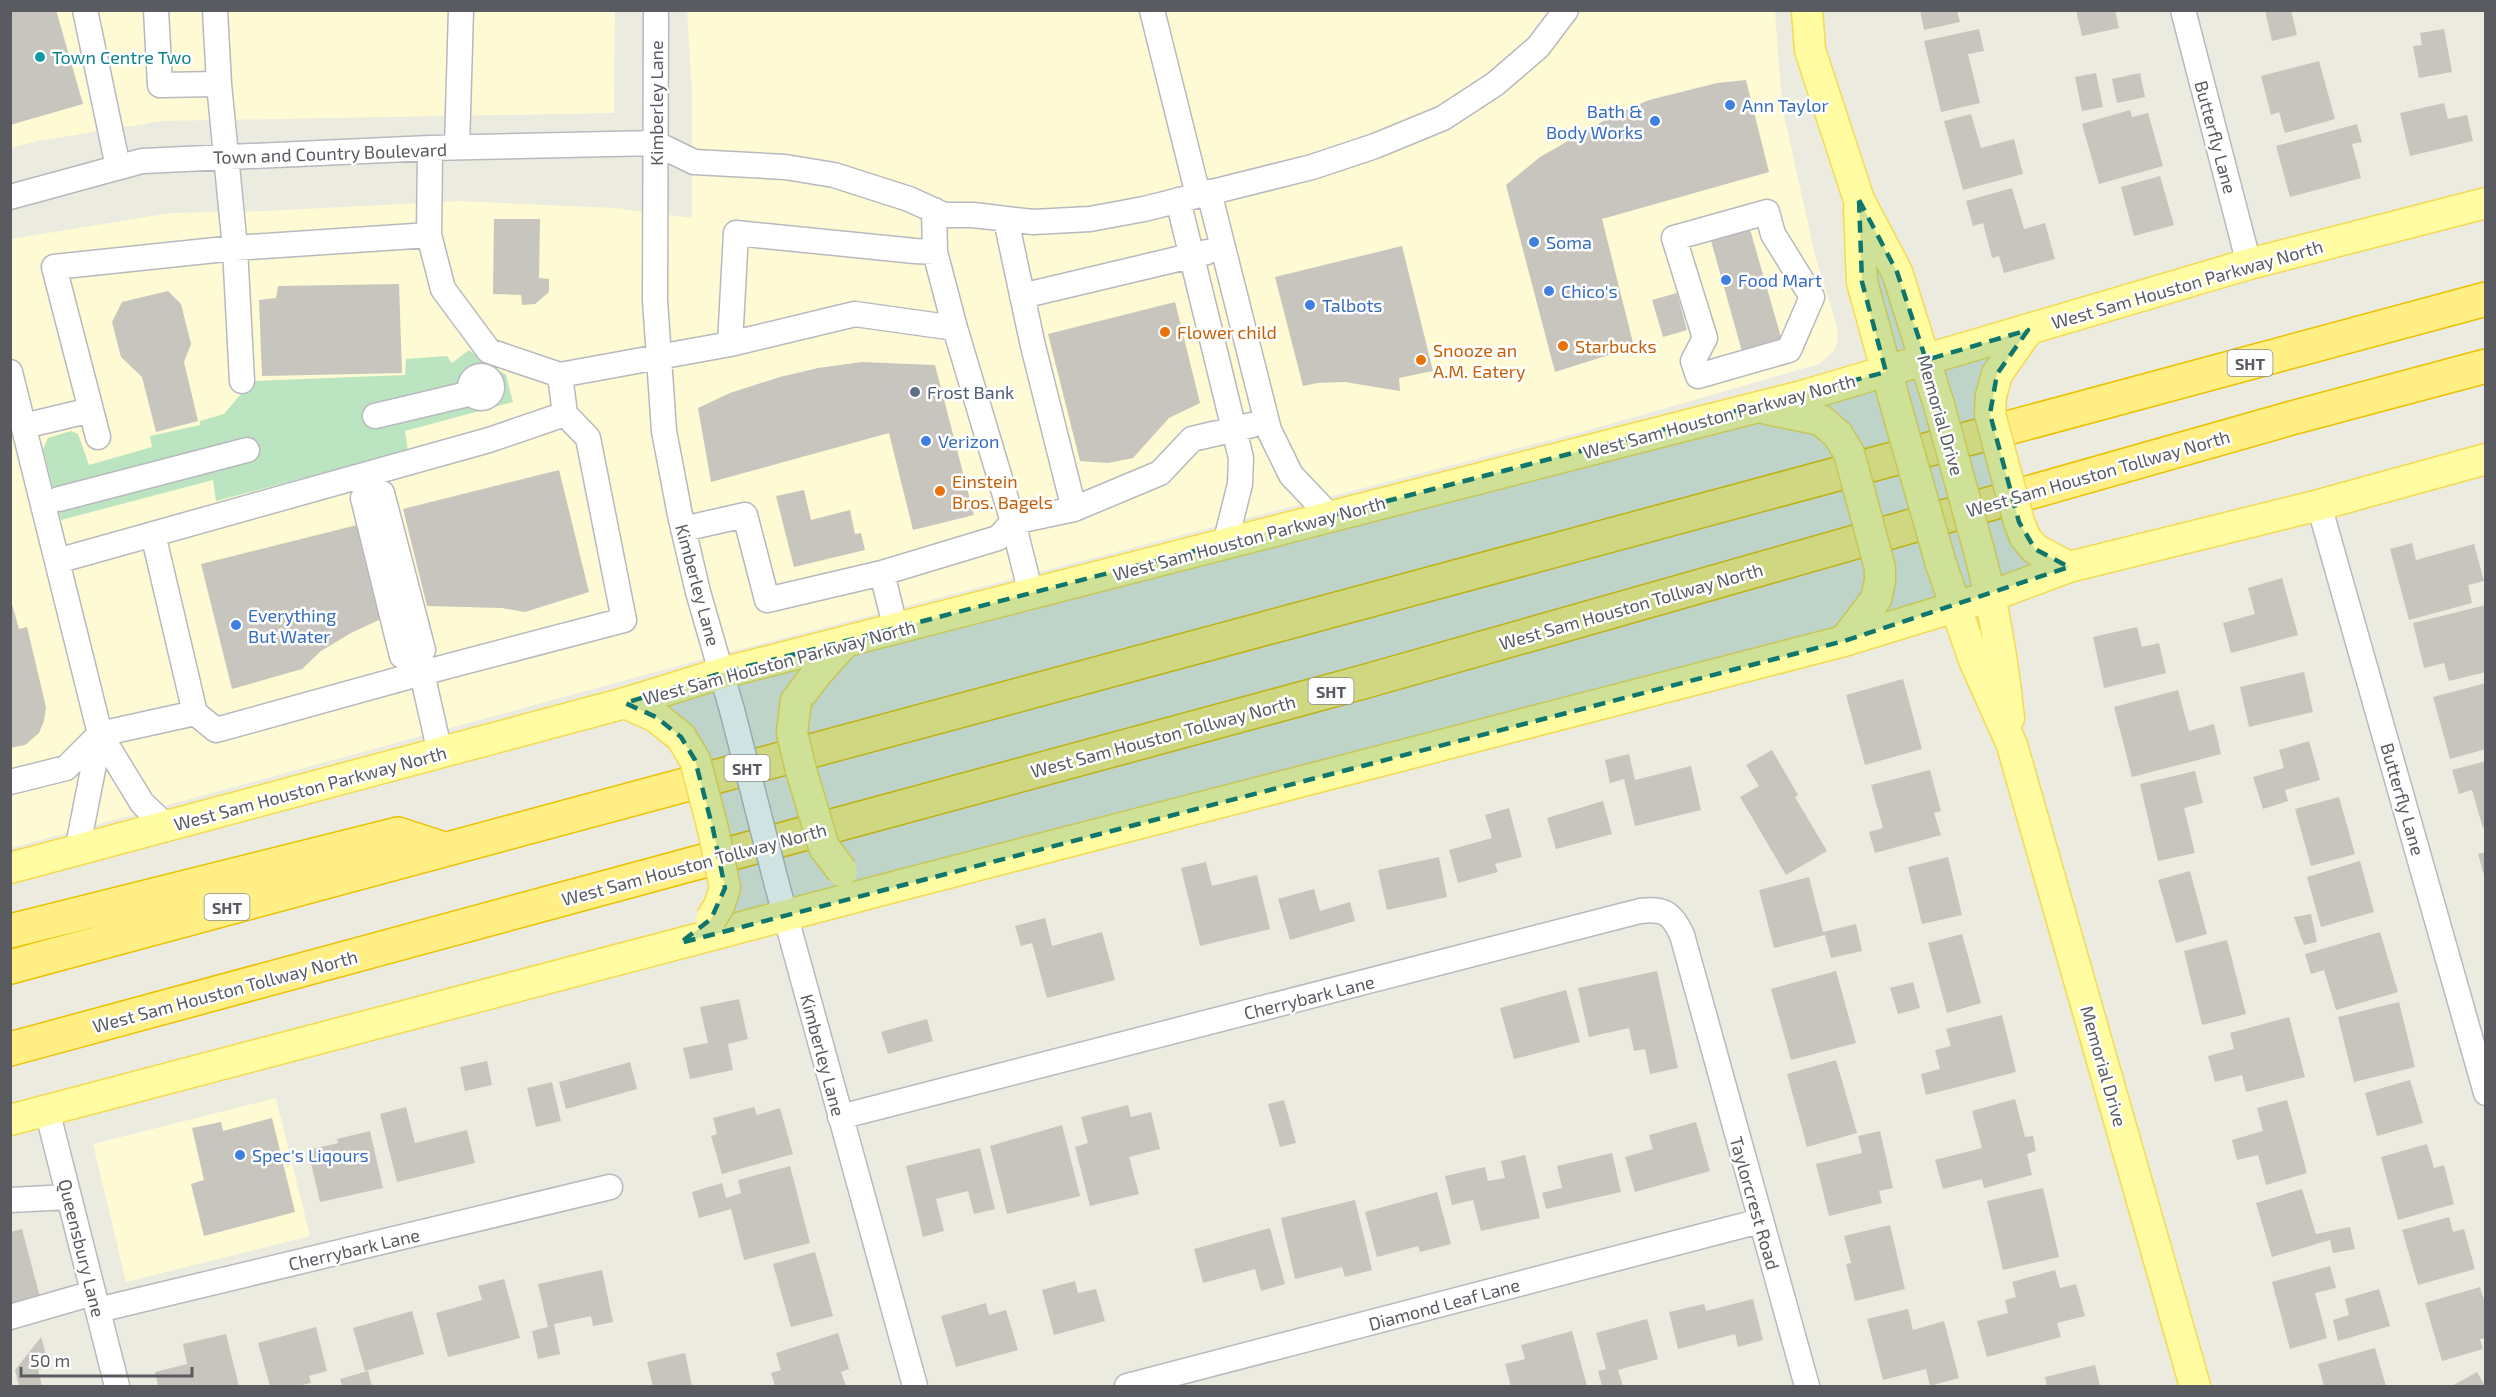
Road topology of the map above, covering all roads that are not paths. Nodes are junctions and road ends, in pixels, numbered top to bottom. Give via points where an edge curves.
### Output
1 (85, 10) edge
2 (156, 10) edge
3 (215, 10) edge
4 (461, 10) edge
5 (656, 10) edge
6 (1152, 10) edge
7 (1566, 10) edge
8 (1807, 10) edge
9 (2183, 10) edge
10 (219, 84) junction
11 (655, 143) junction
12 (457, 147) junction
13 (430, 148) junction
14 (226, 157) junction
15 (118, 167) junction
16 (1195, 196) junction
17 (10, 197) edge
18 (1858, 200) junction
19 (2486, 203) edge
20 (934, 210) junction
21 (1006, 220) junction
22 (429, 235) junction
23 (235, 248) junction
24 (1224, 249) junction
25 (935, 252) junction
26 (1192, 255) junction
27 (2249, 264) junction
28 (1022, 296) junction
29 (2486, 299) edge
30 (955, 328) junction
31 (2028, 330) junction
32 (730, 344) junction
33 (659, 358) junction
34 (1926, 360) junction
35 (2486, 366) edge
36 (10, 372) edge
37 (1886, 372) junction
38 (560, 375) junction
39 (1698, 376) joint
40 (242, 381) dead end
41 (492, 386) dead end
42 (1760, 408) junction
43 (92, 410) junction
44 (565, 414) junction
45 (375, 416) dead end
46 (1267, 421) junction
47 (24, 426) junction
48 (1236, 429) junction
49 (98, 437) dead end
50 (247, 450) dead end
51 (2486, 459) edge
52 (59, 499) dead end
53 (2319, 505) junction
54 (1074, 509) junction
55 (1331, 517) junction
56 (1013, 522) junction
57 (380, 524) dead end
58 (683, 529) junction
59 (153, 534) junction
60 (1225, 544) junction
61 (57, 561) junction
62 (2069, 567) junction
63 (882, 573) junction
64 (1031, 594) junction
65 (1991, 596) junction
66 (1955, 607) junction
67 (404, 620) dead end
68 (896, 630) junction
69 (1844, 641) junction
70 (844, 643) junction
71 (422, 673) junction
72 (722, 674) junction
73 (625, 704) junction
74 (195, 713) junction
75 (100, 734) junction
76 (2012, 745) junction
77 (440, 753) junction
78 (10, 782) edge
79 (167, 826) junction
80 (444, 849) junction
81 (77, 851) junction
82 (10, 868) edge
83 (886, 889) junction
84 (785, 915) junction
85 (10, 931) edge
86 (680, 943) junction
87 (10, 967) edge
88 (174, 1005) junction
89 (1705, 1020) joint
90 (10, 1049) edge
91 (10, 1059) edge
92 (2486, 1093) edge
93 (47, 1110) junction
94 (840, 1117) junction
95 (10, 1120) edge
96 (610, 1187) dead end
97 (69, 1197) junction
98 (10, 1200) edge
99 (1760, 1221) junction
100 (96, 1301) junction
101 (10, 1317) edge
102 (117, 1386) edge
103 (915, 1386) edge
104 (1127, 1386) edge
105 (1807, 1386) edge
106 (2195, 1386) edge

1 - 15 street
2 - 10 street via 160,85
3 - 10 street
4 - 12 street
5 - 11 street, Kimberley Lane
6 - 16 street
7 - 16 street via 1538,47 1495,84 1443,118 1312,167
8 - 18 main road, Memorial Drive via 1810,50
9 - 27 street, Butterfly Lane
10 - 14 street
11 - 12 street, Town and Country Boulevard
11 - 20 street via 694,162 785,167 834,175
11 - 33 street, Kimberley Lane
12 - 13 street, Town and Country Boulevard
13 - 14 street, Town and Country Boulevard
13 - 22 street
14 - 15 street, Town and Country Boulevard via 142,161
14 - 23 street
15 - 17 street, Town and Country Boulevard
16 - 21 street via 1090,219
16 - 24 street
16 - 26 street
18 - 34 main road, Memorial Drive via 1898,272
18 - 37 main road, Memorial Drive via 1862,282
19 - 27 main road, West Sam Houston Parkway North
20 - 21 street via 944,215
20 - 25 street
21 - 28 street
22 - 23 street
22 - 38 street via 443,289 489,351
23 - 40 street
23 - 43 street via 54,267
24 - 26 street
24 - 46 street
25 - 30 street
25 - 32 street via 736,233
26 - 28 street
26 - 48 street
27 - 31 main road, West Sam Houston Parkway North
28 - 54 street
29 - 80 highway, SHT
30 - 32 street via 855,314
30 - 56 street
31 - 34 main road, West Sam Houston Parkway North
31 - 62 main road, bridge via 1998,374 1990,414 2025,537 2035,549
32 - 33 street
33 - 38 street
33 - 58 street, Kimberley Lane via 664,431
34 - 37 main road, West Sam Houston Parkway North
34 - 65 main road, Memorial Drive, bridge
35 - 88 highway, West Sam Houston Tollway North / SHT via 1374,679
36 - 47 street
37 - 42 main road, West Sam Houston Parkway North
37 - 66 main road, Memorial Drive, bridge
38 - 44 street
39 - 39 street via 1693,361 1704,338 1674,238 1767,212 1773,234 1812,297 1799,330 1789,350
41 - 45 street
42 - 55 main road, West Sam Houston Parkway North
42 - 69 main road, bridge via 1821,420 1850,453 1880,581 1876,598
43 - 47 street
43 - 49 street
44 - 59 street via 489,441
44 - 71 street via 588,438 624,620
46 - 48 street
46 - 55 street via 1291,475
47 - 61 street
48 - 54 street via 1192,439 1160,473
48 - 60 street via 1240,484
50 - 52 street
51 - 53 main road
53 - 62 main road
53 - 92 street, Butterfly Lane
54 - 56 street
55 - 60 main road, West Sam Houston Parkway North
56 - 63 street via 999,538
56 - 64 street
57 - 67 street
58 - 63 street via 745,515 767,600
58 - 72 street, Kimberley Lane
59 - 61 street
59 - 74 street
60 - 64 main road, West Sam Houston Parkway North
61 - 75 street
62 - 65 main road
63 - 68 street
64 - 68 main road, West Sam Houston Parkway North
65 - 66 main road
65 - 76 main road, Memorial Drive
66 - 69 main road
66 - 76 main road, Memorial Drive
68 - 70 main road, West Sam Houston Parkway North
69 - 83 main road
70 - 72 main road, West Sam Houston Parkway North
70 - 83 main road, bridge via 796,701 792,733 824,847 842,871
71 - 74 street via 216,729
71 - 77 street
72 - 73 main road, West Sam Houston Parkway North
72 - 84 street, Kimberley Lane, bridge
73 - 77 main road, West Sam Houston Parkway North
73 - 86 main road, bridge via 656,717 681,737 695,760 713,829 725,888 711,919
74 - 75 street
75 - 78 street via 66,768
75 - 79 street via 142,803
75 - 81 street
76 - 106 main road, Memorial Drive
77 - 79 main road, West Sam Houston Parkway North
79 - 81 main road, West Sam Houston Parkway North
80 - 85 highway via 398,834
80 - 87 highway, SHT
81 - 82 main road, West Sam Houston Parkway North
83 - 84 main road
84 - 86 main road
84 - 94 street, Kimberley Lane
86 - 93 main road
88 - 90 highway, West Sam Houston Tollway North / SHT
88 - 91 highway
89 - 94 street, Cherrybark Lane via 1676,921 1666,912 1652,910
89 - 99 street, Taylorcrest Road
93 - 95 main road
93 - 97 street, Queensbury Lane
94 - 103 street, Kimberley Lane
96 - 100 street, Cherrybark Lane
97 - 98 street
97 - 100 street, Queensbury Lane
99 - 104 street, Diamond Leaf Lane
99 - 105 street, Taylorcrest Road
100 - 101 street, Cherrybark Lane
100 - 102 street, Queensbury Lane

